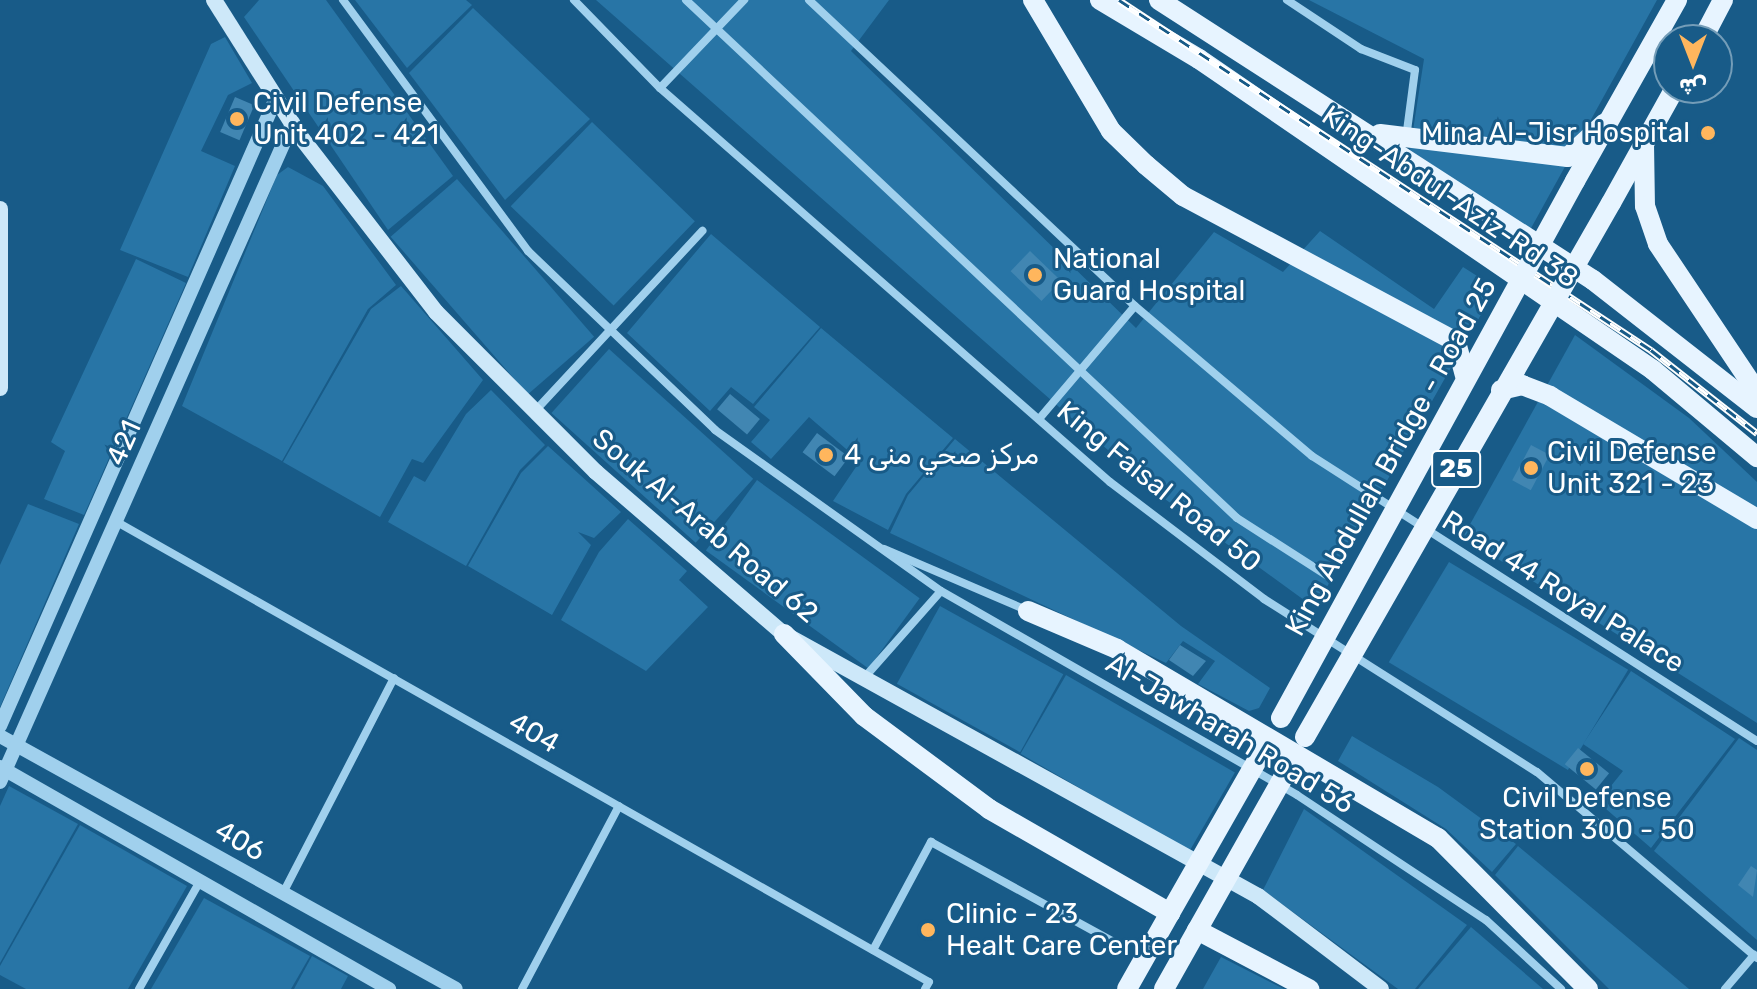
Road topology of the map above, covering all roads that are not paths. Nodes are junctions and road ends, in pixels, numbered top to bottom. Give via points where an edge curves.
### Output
1 (214, 0) edge
2 (343, 0) edge
3 (574, 0) edge
4 (686, 0) edge
5 (744, 0) edge
6 (809, 0) edge
7 (1033, 0) edge
8 (1100, 0) edge
9 (1159, 0) edge
10 (1287, 0) edge
11 (1677, 0) edge
12 (1723, 0) edge
13 (1710, 24) edge
14 (716, 28) junction
15 (660, 88) junction
16 (276, 98) junction
17 (1666, 104) edge
18 (293, 122) junction
19 (1605, 123) junction
20 (1372, 132) junction
21 (1406, 138) junction
22 (1644, 144) junction
23 (0, 209) edge
24 (702, 231) dead end
25 (1135, 306) junction
26 (611, 330) junction
27 (1079, 371) junction
28 (1465, 375) junction
29 (0, 388) edge
30 (1501, 390) junction
31 (1757, 392) edge
32 (1757, 408) edge
33 (535, 411) junction
34 (1039, 419) junction
35 (1757, 457) edge
36 (1757, 519) edge
37 (117, 522) junction
38 (862, 539) junction
39 (1326, 575) dead end
40 (941, 591) junction
41 (1028, 611) joint
42 (784, 634) junction
43 (394, 678) junction
44 (864, 678) junction
45 (0, 726) edge
46 (1273, 731) junction
47 (0, 736) edge
48 (1757, 741) edge
49 (18, 742) junction
50 (1300, 747) junction
51 (2, 773) edge
52 (619, 806) junction
53 (199, 883) junction
54 (281, 895) junction
55 (1170, 913) junction
56 (1197, 930) junction
57 (1125, 948) dead end
58 (873, 950) junction
59 (1756, 956) edge
60 (927, 986) edge
61 (386, 988) edge
62 (139, 989) edge
63 (456, 989) edge
64 (522, 989) edge
65 (1127, 989) edge
66 (1164, 989) edge
67 (1309, 989) edge
68 (1381, 989) edge
69 (1561, 989) edge
70 (1588, 989) edge
71 (1725, 989) edge

1 - 16 main road, Souk Al-Arab Road 62
2 - 26 street, Al-Jawharah Road 56 via 528,251
3 - 15 street, King Faisal Road 50
4 - 14 street
5 - 14 street
6 - 25 street, Road 44 Royal Palace
7 - 28 main road via 1111,131 1183,196 1456,342
8 - 35 main road, King-Abdul-Aziz-Rd 38 via 1199,59 1653,370
9 - 20 main road, King-Abdul-Aziz-Rd 38
10 - 21 street via 1361,49 1415,70
11 - 19 main road, 25
12 - 13 main road
14 - 15 street
14 - 27 street
15 - 34 street, King Faisal Road 50
16 - 18 main road, Souk Al-Arab Road 62
16 - 45 street
17 - 22 main road, 25
18 - 33 main road, Souk Al-Arab Road 62 via 436,312
18 - 37 street, 421
19 - 21 main road via 1568,157
19 - 28 main road, King Abdullah Bridge - Road 25 / 25, bridge
20 - 21 main road
20 - 32 main road, King-Abdul-Aziz-Rd 38 via 1593,280
22 - 30 main road, 25, bridge
22 - 31 main road via 1645,206 1658,244
23 - 29 main road
24 - 26 street
25 - 27 street
25 - 48 street, Road 44 Royal Palace via 1312,456
26 - 33 street
26 - 38 street, Al-Jawharah Road 56 via 715,430
27 - 34 street
27 - 39 street via 1237,518
28 - 46 main road, King Abdullah Bridge - Road 25 / 25, bridge
30 - 36 main road via 1522,385 1550,396
30 - 50 main road, 25, bridge
33 - 42 main road, Souk Al-Arab Road 62
34 - 59 street, King Faisal Road 50 via 1264,599 1537,772
37 - 43 street, 404
37 - 49 street, 421
38 - 40 street, Al-Jawharah Road 56
38 - 41 street, Al-Jawharah Road 56
40 - 44 street
40 - 69 street, Al-Jawharah Road 56 via 1297,795 1486,920
41 - 46 main road via 1117,649
42 - 44 main road, Souk Al-Arab Road 62
42 - 55 main road via 864,716 989,809
43 - 52 street, 404
43 - 54 street
44 - 68 main road, Souk Al-Arab Road 62 via 1250,892
46 - 50 main road
46 - 55 main road, King Abdullah Bridge - Road 25 / 25, bridge
47 - 49 street, 406
49 - 51 street, 421
49 - 54 street, 406
50 - 56 main road, 25, bridge
50 - 70 main road via 1438,838
51 - 53 street, 406
52 - 58 street, 404
52 - 64 street
53 - 61 street, 406
53 - 62 street
54 - 63 street, 406
55 - 65 main road, King Abdullah Bridge - Road 25 / 25
56 - 66 main road, 25, bridge
56 - 67 main road
57 - 58 street via 931,842
58 - 60 street, 404
59 - 71 street

